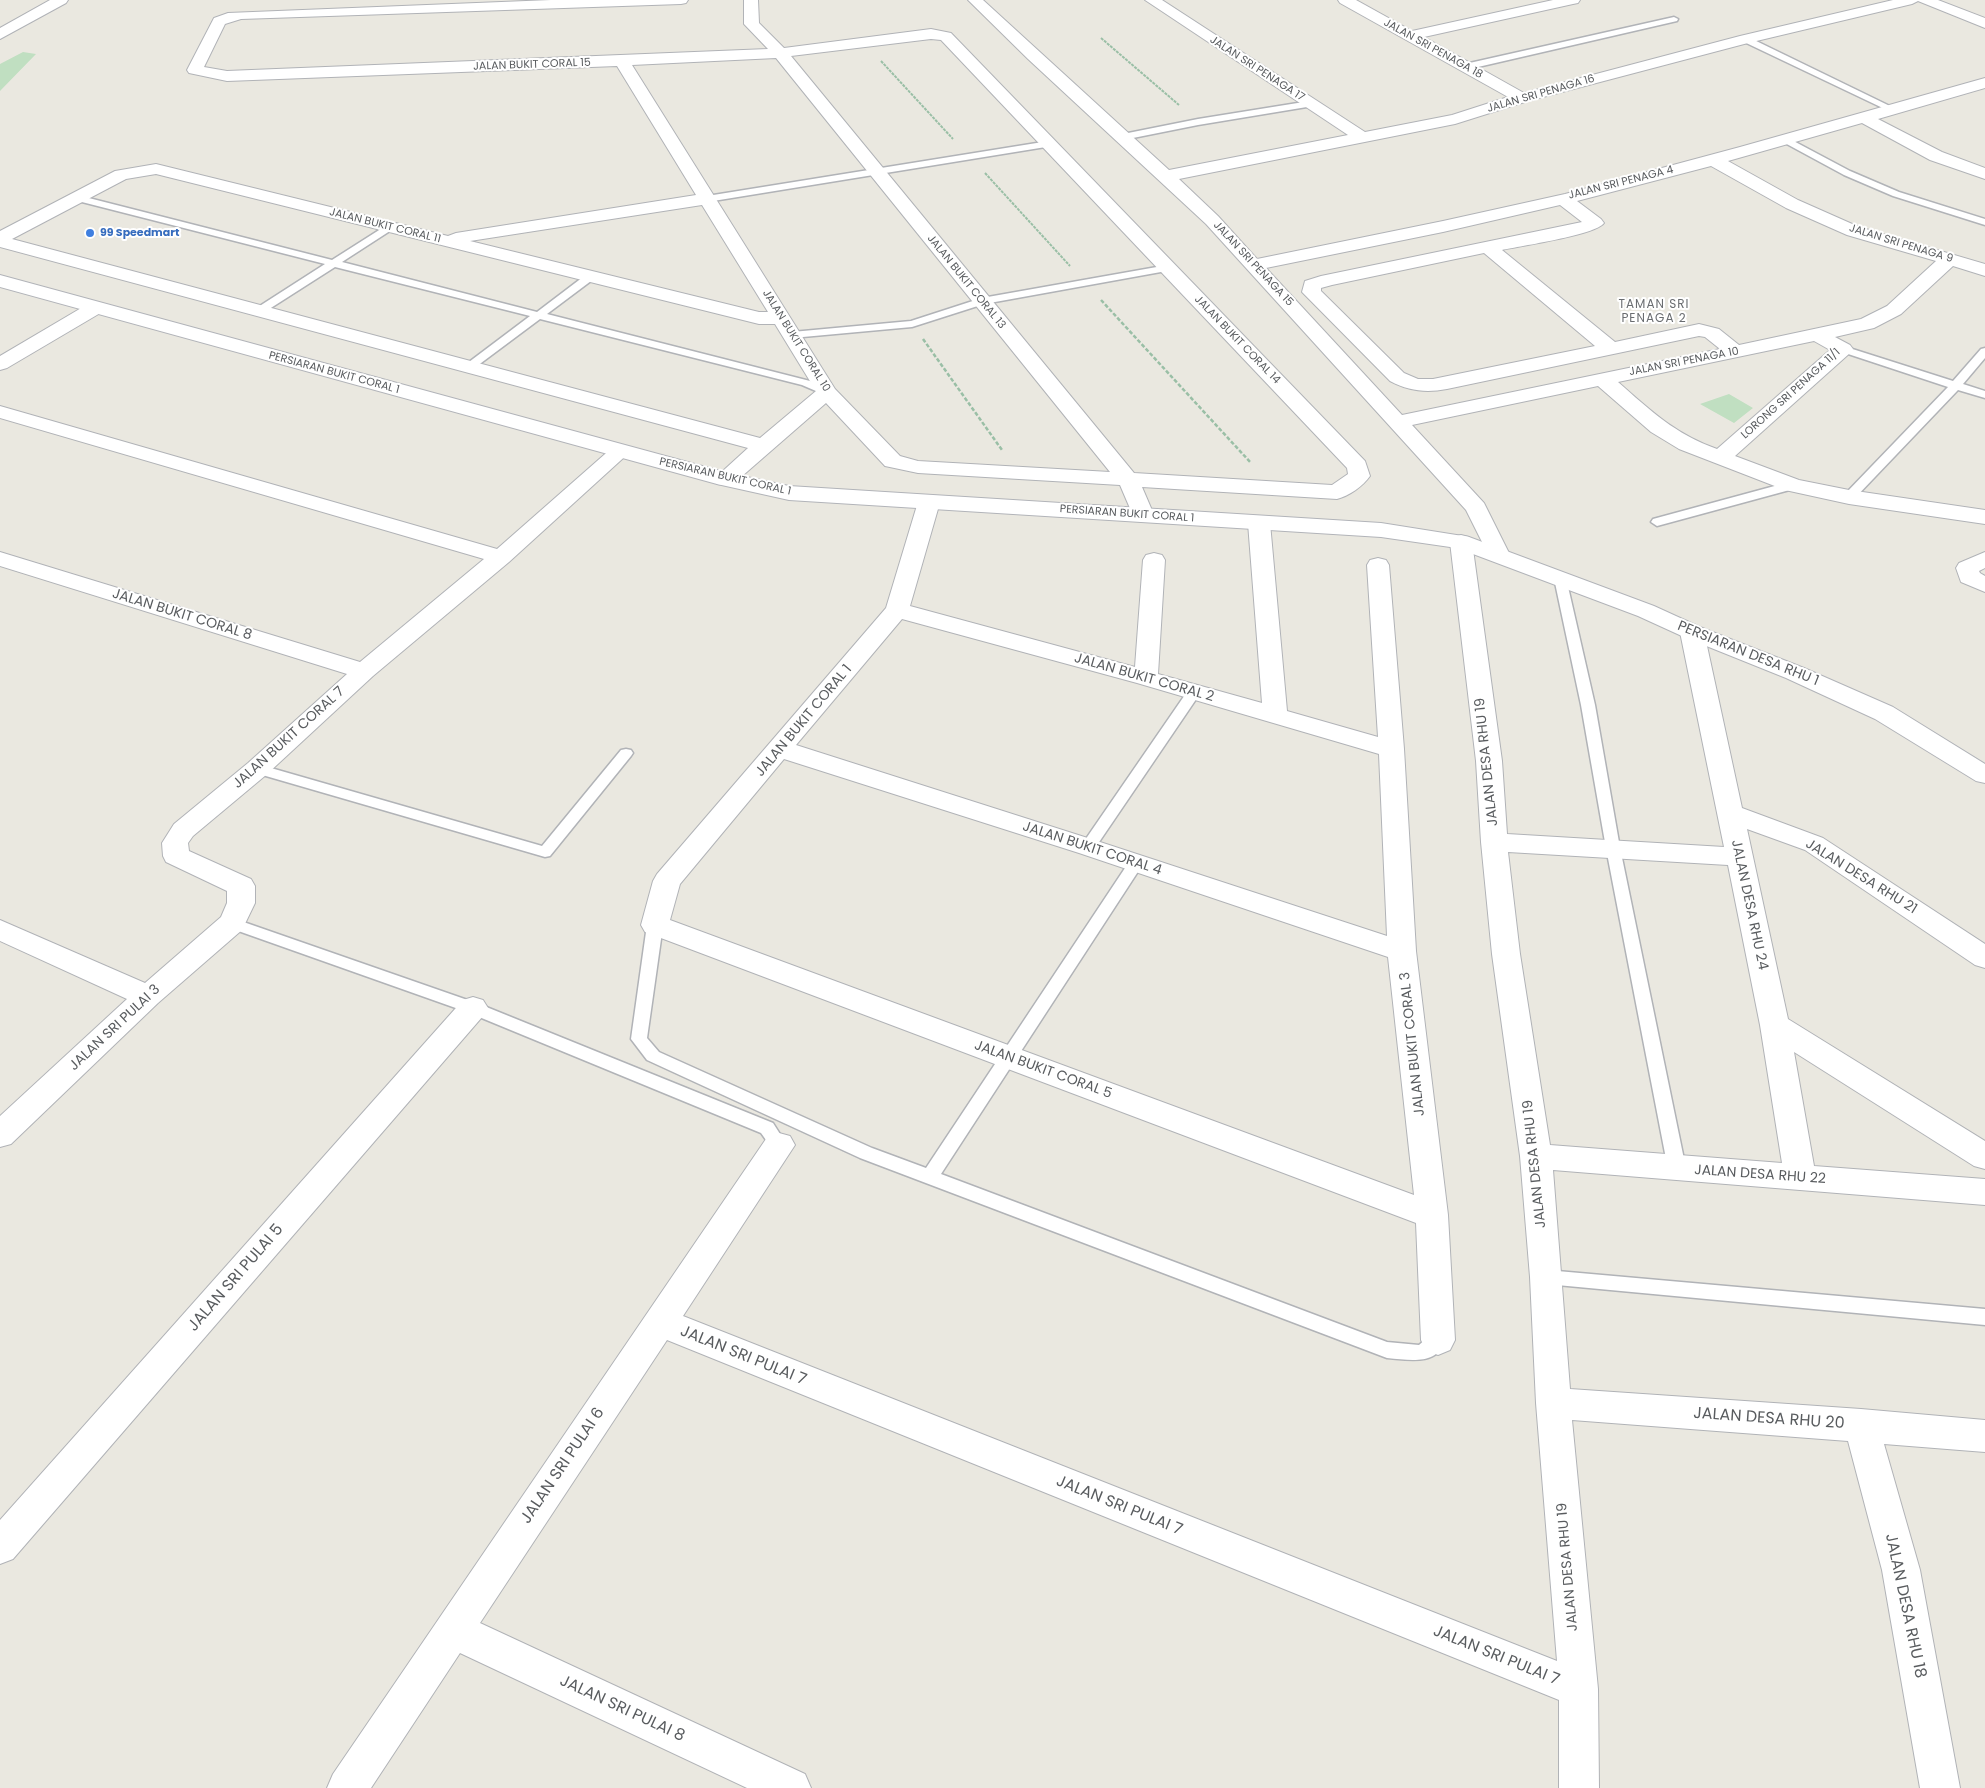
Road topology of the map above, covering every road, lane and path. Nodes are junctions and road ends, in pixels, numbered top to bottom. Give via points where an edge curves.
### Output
1 (61, 0) edge
2 (681, 0) edge
3 (751, 0) edge
4 (975, 0) edge
5 (1152, 0) edge
6 (1345, 0) edge
7 (1573, 0) edge
8 (1912, 0) edge
9 (1925, 0) edge
10 (1674, 18) dead end
11 (1985, 23) edge
12 (0, 34) edge
13 (946, 36) joint
14 (1410, 36) junction
15 (1101, 38) dead end
16 (1745, 40) junction
17 (780, 53) junction
18 (622, 61) junction
19 (1465, 67) junction
20 (1985, 83) edge
21 (1522, 98) junction
22 (1310, 104) junction
23 (1892, 109) junction
24 (1865, 118) junction
25 (1198, 122) junction
26 (1123, 137) junction
27 (1362, 137) junction
28 (1786, 140) junction
29 (1049, 144) junction
30 (1713, 160) junction
31 (877, 172) junction
32 (1985, 174) edge
33 (1167, 176) junction
34 (77, 198) junction
35 (707, 199) junction
36 (1562, 199) junction
37 (1985, 222) edge
38 (390, 227) junction
39 (0, 238) edge
40 (442, 240) junction
41 (0, 241) edge
42 (1489, 248) junction
43 (1950, 259) junction
44 (333, 263) junction
45 (1253, 265) junction
46 (1168, 268) junction
47 (1985, 270) edge
48 (591, 276) junction
49 (0, 281) edge
50 (982, 301) junction
51 (95, 308) junction
52 (259, 311) junction
53 (538, 315) junction
54 (781, 318) junction
55 (912, 324) junction
56 (792, 335) junction
57 (1817, 335) junction
58 (1610, 348) junction
59 (1843, 349) junction
60 (1985, 351) edge
61 (1736, 352) junction
62 (0, 364) edge
63 (469, 367) junction
64 (1602, 379) junction
65 (1427, 386) junction
66 (1955, 386) junction
67 (827, 392) junction
68 (1985, 396) edge
69 (0, 412) edge
70 (1406, 420) junction
71 (764, 446) junction
72 (620, 451) junction
73 (1720, 458) junction
74 (1019, 473) junction
75 (725, 479) junction
76 (1128, 480) junction
77 (1793, 485) junction
78 (1849, 497) junction
79 (929, 502) junction
80 (1143, 515) junction
81 (1985, 517) edge
82 (1259, 522) junction
83 (1657, 522) dead end
84 (1461, 542) junction
85 (1499, 555) junction
86 (501, 557) junction
87 (0, 559) edge
88 (1985, 559) edge
89 (1154, 560) dead end
90 (1378, 565) dead end
91 (1560, 578) junction
92 (1985, 585) edge
93 (897, 610) junction
94 (1692, 632) junction
95 (364, 671) junction
96 (1146, 678) junction
97 (1194, 692) junction
98 (1275, 716) junction
99 (1391, 749) junction
100 (780, 750) junction
101 (626, 753) dead end
102 (257, 769) junction
103 (1985, 776) edge
104 (1729, 813) junction
105 (1494, 842) junction
106 (1088, 847) junction
107 (1613, 848) junction
108 (1739, 857) junction
109 (1136, 863) junction
110 (232, 923) junction
111 (655, 926) junction
112 (0, 930) edge
113 (1402, 951) junction
114 (1985, 958) edge
115 (148, 996) junction
116 (473, 1008) junction
117 (1775, 1025) junction
118 (1008, 1057) junction
119 (0, 1136) edge
120 (779, 1145) joint
121 (1536, 1156) junction
122 (1985, 1157) edge
123 (1677, 1169) junction
124 (930, 1176) junction
125 (1800, 1178) junction
126 (1985, 1192) edge
127 (1432, 1215) junction
128 (1546, 1277) junction
129 (1985, 1317) edge
130 (660, 1322) junction
131 (1438, 1340) joint
132 (1553, 1402) junction
133 (1861, 1425) junction
134 (1985, 1436) edge
135 (0, 1547) edge
136 (453, 1630) junction
137 (1579, 1689) junction
138 (347, 1788) edge
139 (791, 1788) edge
140 (1579, 1788) edge
141 (1940, 1788) edge

1 - 12 street
2 - 18 street, JALAN BUKIT CORAL 15 via 241,15 219,21 195,70 227,76
3 - 17 street, JALAN BUKIT CORAL 13 via 752,24
4 - 26 street, JALAN SRI PENAGA 15
5 - 22 street, JALAN SRI PENAGA 17
6 - 14 street, JALAN SRI PENAGA 18
7 - 14 street
8 - 16 street, JALAN SRI PENAGA 16
9 - 11 street
10 - 19 lane
13 - 17 street, JALAN BUKIT CORAL 15 via 931,34
13 - 29 street, JALAN BUKIT CORAL 14
14 - 19 street, JALAN SRI PENAGA 18
15 - 25 path
16 - 21 street, JALAN SRI PENAGA 16
16 - 23 lane
17 - 18 street, JALAN BUKIT CORAL 15
17 - 31 street, JALAN BUKIT CORAL 13
18 - 35 street, JALAN BUKIT CORAL 10
19 - 21 street, JALAN SRI PENAGA 18
20 - 23 street, JALAN SRI PENAGA 4
21 - 27 street, JALAN SRI PENAGA 16 via 1455,119
22 - 25 lane
22 - 27 street, JALAN SRI PENAGA 17
23 - 24 street, JALAN SRI PENAGA 4
24 - 28 street, JALAN SRI PENAGA 4
24 - 32 street via 1936,156
25 - 26 lane
26 - 33 street, JALAN SRI PENAGA 15
27 - 33 street, JALAN SRI PENAGA 16
28 - 30 street, JALAN SRI PENAGA 4
28 - 37 lane via 1847,173 1896,194
29 - 31 lane
29 - 46 street, JALAN BUKIT CORAL 14
30 - 36 street, JALAN SRI PENAGA 4
30 - 43 street, JALAN SRI PENAGA 9 via 1792,204 1853,231
31 - 35 lane
31 - 50 street, JALAN BUKIT CORAL 13
33 - 45 street, JALAN SRI PENAGA 15
34 - 38 street, JALAN BUKIT CORAL 11 via 121,175 156,169
34 - 39 street, JALAN BUKIT CORAL 11
34 - 44 lane
35 - 40 street
35 - 54 street, JALAN BUKIT CORAL 10
36 - 42 street via 1595,223
36 - 45 street, JALAN SRI PENAGA 4
38 - 40 street, JALAN BUKIT CORAL 11
38 - 44 lane
40 - 48 street, JALAN BUKIT CORAL 11
41 - 52 street
42 - 58 street
42 - 65 street via 1312,285 1311,292 1398,377 1411,385
43 - 47 street, JALAN SRI PENAGA 9
43 - 57 street, JALAN SRI PENAGA 10 via 1894,310 1867,324
44 - 52 lane
44 - 53 lane
45 - 70 street, JALAN SRI PENAGA 15
46 - 50 lane
46 - 76 street, JALAN BUKIT CORAL 14 via 1357,466 1359,476 1337,492
48 - 53 lane
48 - 54 street, JALAN BUKIT CORAL 11 via 759,318
49 - 51 street, PERSIARAN BUKIT CORAL 1
50 - 55 lane
50 - 76 street, JALAN BUKIT CORAL 13
51 - 62 street
51 - 72 street, PERSIARAN BUKIT CORAL 1
52 - 63 street
53 - 63 lane
53 - 67 lane via 806,383
54 - 56 street, JALAN BUKIT CORAL 10
55 - 56 lane
55 - 74 path
56 - 67 street, JALAN BUKIT CORAL 10
57 - 59 street, LORONG SRI PENAGA 11/1
57 - 61 street, JALAN SRI PENAGA 10
58 - 61 street via 1699,330 1712,333
58 - 65 street
59 - 66 lane
59 - 73 street, LORONG SRI PENAGA 11/1
60 - 66 lane
61 - 64 street, JALAN SRI PENAGA 10
63 - 71 street
64 - 70 street, JALAN SRI PENAGA 10
64 - 73 street via 1658,428
65 - 70 street
66 - 68 lane
66 - 78 lane
67 - 71 street
67 - 74 street, JALAN BUKIT CORAL 10 via 894,461 918,467
69 - 86 street
70 - 85 street, JALAN SRI PENAGA 15 via 1476,508
71 - 75 street
72 - 75 street, PERSIARAN BUKIT CORAL 1
72 - 86 street, JALAN BUKIT CORAL 7
73 - 77 street
74 - 76 street, JALAN BUKIT CORAL 10
75 - 79 street, PERSIARAN BUKIT CORAL 1 via 789,493
76 - 80 street, JALAN BUKIT CORAL 13
77 - 78 street
77 - 83 lane
78 - 81 street
79 - 80 street, PERSIARAN BUKIT CORAL 1
79 - 93 street, JALAN BUKIT CORAL 1
80 - 82 street, PERSIARAN BUKIT CORAL 1
82 - 84 street, PERSIARAN BUKIT CORAL 1 via 1381,530
82 - 98 street
84 - 85 street, PERSIARAN BUKIT CORAL 1
84 - 105 street, JALAN DESA RHU 19 via 1489,761
85 - 91 street, PERSIARAN DESA RHU 1
86 - 95 street, JALAN BUKIT CORAL 7
87 - 95 street, JALAN BUKIT CORAL 8
88 - 92 street via 1967,568 1969,577
89 - 96 street
90 - 99 street, JALAN BUKIT CORAL 3
91 - 94 street, PERSIARAN DESA RHU 1
91 - 107 lane via 1588,705
93 - 96 street, JALAN BUKIT CORAL 2
93 - 100 street, JALAN BUKIT CORAL 1
94 - 103 street, PERSIARAN DESA RHU 1 via 1884,713
94 - 104 street, JALAN DESA RHU 24
95 - 102 street, JALAN BUKIT CORAL 7
96 - 97 street, JALAN BUKIT CORAL 2
97 - 98 street, JALAN BUKIT CORAL 2
97 - 106 lane
98 - 99 street, JALAN BUKIT CORAL 2
99 - 113 street, JALAN BUKIT CORAL 3
100 - 106 street, JALAN BUKIT CORAL 4
100 - 111 street, JALAN BUKIT CORAL 1 via 667,881
101 - 102 lane via 545,852
102 - 110 street, JALAN BUKIT CORAL 7 via 183,830 175,843 176,856 241,886 242,903
104 - 108 street, JALAN DESA RHU 24
104 - 114 street, JALAN DESA RHU 21 via 1814,844
105 - 107 street
105 - 121 street, JALAN DESA RHU 19 via 1506,954
106 - 109 street, JALAN BUKIT CORAL 4
107 - 108 street
107 - 123 lane
108 - 117 street, JALAN DESA RHU 24
109 - 113 street, JALAN BUKIT CORAL 4
109 - 118 lane
110 - 115 street, JALAN SRI PULAI 3
110 - 116 lane
111 - 118 street, JALAN BUKIT CORAL 5
111 - 124 lane via 640,1039 653,1056 866,1153
112 - 115 street
113 - 127 street, JALAN BUKIT CORAL 3
115 - 119 street, JALAN SRI PULAI 3
116 - 120 lane via 767,1128
116 - 135 street, JALAN SRI PULAI 5
117 - 122 street
117 - 125 street, JALAN DESA RHU 24
118 - 124 lane
118 - 127 street, JALAN BUKIT CORAL 5
120 - 130 street, JALAN SRI PULAI 6
121 - 123 street, JALAN DESA RHU 22
121 - 128 street, JALAN DESA RHU 19
123 - 125 street, JALAN DESA RHU 22
124 - 131 lane via 1387,1350 1422,1353
125 - 126 street, JALAN DESA RHU 22
127 - 131 street, JALAN BUKIT CORAL 3
128 - 129 lane
128 - 132 street, JALAN DESA RHU 19
130 - 136 street, JALAN SRI PULAI 6
130 - 137 street, JALAN SRI PULAI 7
132 - 133 street, JALAN DESA RHU 20
132 - 137 street, JALAN DESA RHU 19
133 - 134 street, JALAN DESA RHU 20
133 - 141 street, JALAN DESA RHU 18 via 1901,1570
136 - 138 street, JALAN SRI PULAI 6
136 - 139 street, JALAN SRI PULAI 8
137 - 140 street, JALAN DESA RHU 19

